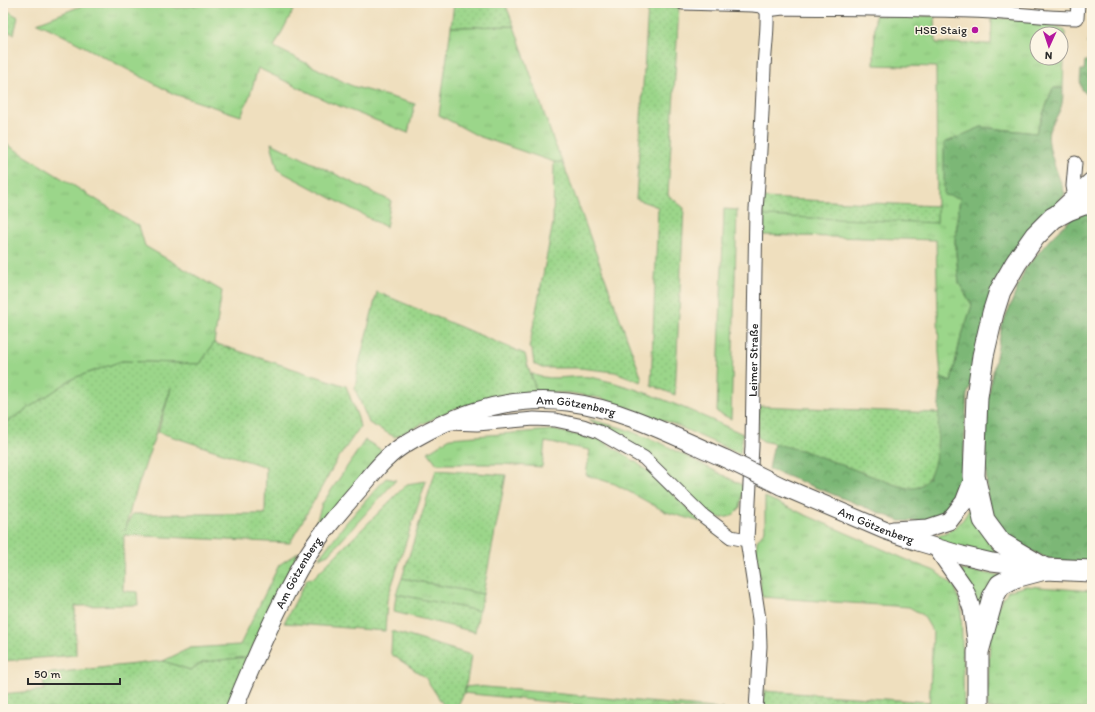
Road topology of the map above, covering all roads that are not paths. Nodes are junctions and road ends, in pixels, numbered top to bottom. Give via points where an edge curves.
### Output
1 (683, 3) edge
2 (1078, 3) edge
3 (767, 10) junction
4 (1074, 168) dead end
5 (1092, 182) edge
6 (1083, 201) edge
7 (445, 423) junction
8 (974, 476) junction
9 (884, 530) junction
10 (747, 540) junction
11 (936, 547) junction
12 (1045, 569) junction
13 (1092, 572) edge
14 (978, 652) junction
15 (234, 709) edge
16 (756, 709) edge
17 (978, 709) edge

1 - 3 street via 753,5
2 - 3 street via 1077,18 939,10
3 - 10 street, Leimer Straße via 756,209 752,446
4 - 6 street
5 - 6 main road
6 - 8 main road via 1084,204 1053,218 1035,236 1000,291 983,356 977,397
7 - 9 street, Am Götzenberg, bridge via 485,408 510,403 568,402 598,408 627,416
7 - 10 street via 555,420 599,432 644,458 702,515 731,537
7 - 15 street, Am Götzenberg via 415,438 387,458 343,508 311,550 258,650
8 - 9 street via 964,502 949,521 928,528
8 - 12 main road via 984,520 1001,543
9 - 11 street, Am Götzenberg
10 - 16 street, Leimer Straße via 759,619
11 - 12 street, Am Götzenberg via 992,562
11 - 14 street via 964,587 972,609
12 - 13 main road
12 - 14 main road via 1015,577 1000,585 993,597
14 - 17 main road

